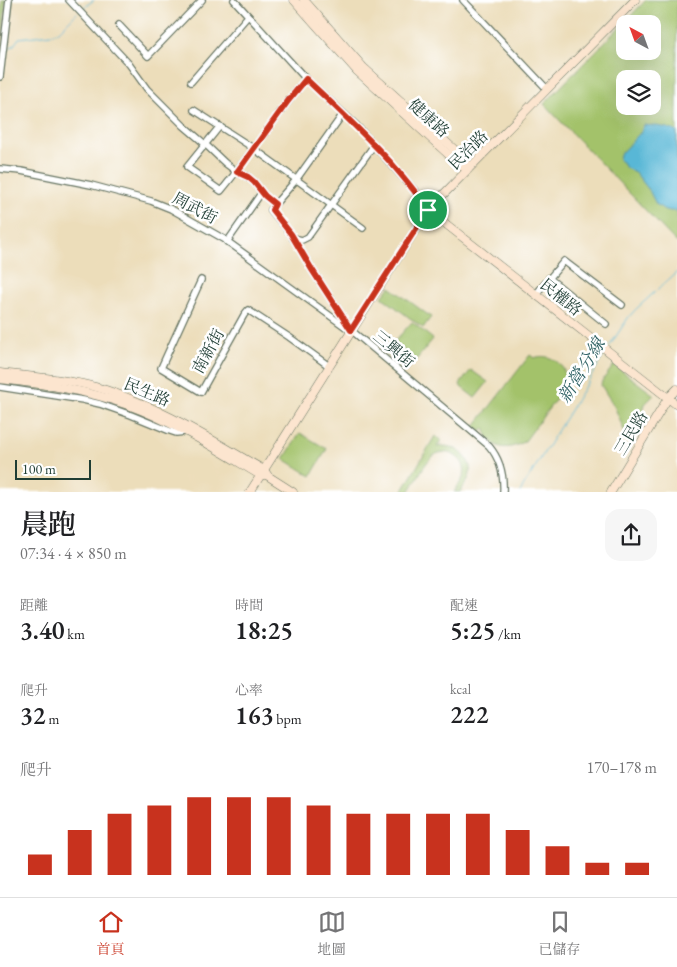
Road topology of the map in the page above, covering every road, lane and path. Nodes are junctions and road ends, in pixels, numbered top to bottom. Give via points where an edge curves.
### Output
1 (8, 0) edge
2 (69, 0) edge
3 (202, 0) edge
4 (234, 0) edge
5 (294, 0) edge
6 (304, 0) edge
7 (463, 0) edge
8 (635, 0) edge
9 (248, 16) junction
10 (118, 25) dead end
11 (344, 51) junction
12 (0, 77) edge
13 (306, 79) junction
14 (190, 82) dead end
15 (547, 89) junction
16 (194, 110) dead end
17 (343, 114) junction
18 (220, 126) junction
19 (205, 144) junction
20 (374, 145) junction
21 (253, 148) junction
22 (0, 169) edge
23 (468, 169) junction
24 (237, 172) junction
25 (296, 180) junction
26 (262, 192) junction
27 (275, 204) junction
28 (332, 205) junction
29 (428, 210) junction
30 (363, 228) dead end
31 (293, 238) junction
32 (227, 242) junction
33 (549, 278) junction
34 (201, 280) dead end
35 (536, 294) junction
36 (622, 305) dead end
37 (606, 324) dead end
38 (351, 330) junction
39 (329, 366) junction
40 (0, 373) edge
41 (0, 379) edge
42 (0, 387) edge
43 (677, 390) edge
44 (668, 398) junction
45 (677, 405) edge
46 (186, 432) junction
47 (264, 474) junction
48 (250, 492) edge
49 (294, 492) edge
50 (503, 492) edge
51 (611, 492) edge

1 - 12 street
2 - 19 street, 三興街 via 129,64 147,89
3 - 10 street via 148,56
4 - 9 street
5 - 11 street, 健康路
6 - 11 street, 健康路
7 - 15 street
8 - 15 street, 民治路
9 - 13 street
9 - 14 street
11 - 23 street, 健康路 via 466,160
13 - 17 street
13 - 21 street
15 - 23 street, 民治路
16 - 18 street
17 - 20 street
17 - 25 street
18 - 19 street
18 - 21 street
19 - 24 street, 三興街
19 - 24 street via 187,167 221,191
20 - 28 street
20 - 29 street
21 - 24 street
21 - 25 street
22 - 32 street, 周武街 via 90,185 151,201
23 - 29 street, 民治路
24 - 26 street, 三興街 via 248,177
25 - 27 street
25 - 28 street
26 - 27 street, 三興街
26 - 32 street
27 - 31 street, 三興街 via 272,210
28 - 30 street
28 - 31 street via 308,237 302,240
29 - 35 street, 民權路
29 - 38 street, 民治路
31 - 38 street, 三興街
32 - 38 street, 周武街
33 - 35 street
33 - 36 street via 564,261
33 - 37 street
34 - 39 street, 南新街 via 161,368 202,392 248,310
35 - 44 street, 民權路
38 - 39 street, 民治路
38 - 50 street, 三興街 via 489,446 503,475
39 - 47 street, 民治路
40 - 47 street, 民生路 via 85,385 130,399 193,429
41 - 46 street, 民生路 via 84,392 129,406
42 - 46 street, 民生路 via 112,407 170,432
43 - 44 street, 三民路
44 - 45 street, 民權路
44 - 51 street, 三民路
46 - 47 street, 民生路
47 - 48 street, 民治路
47 - 49 street, 民生路

